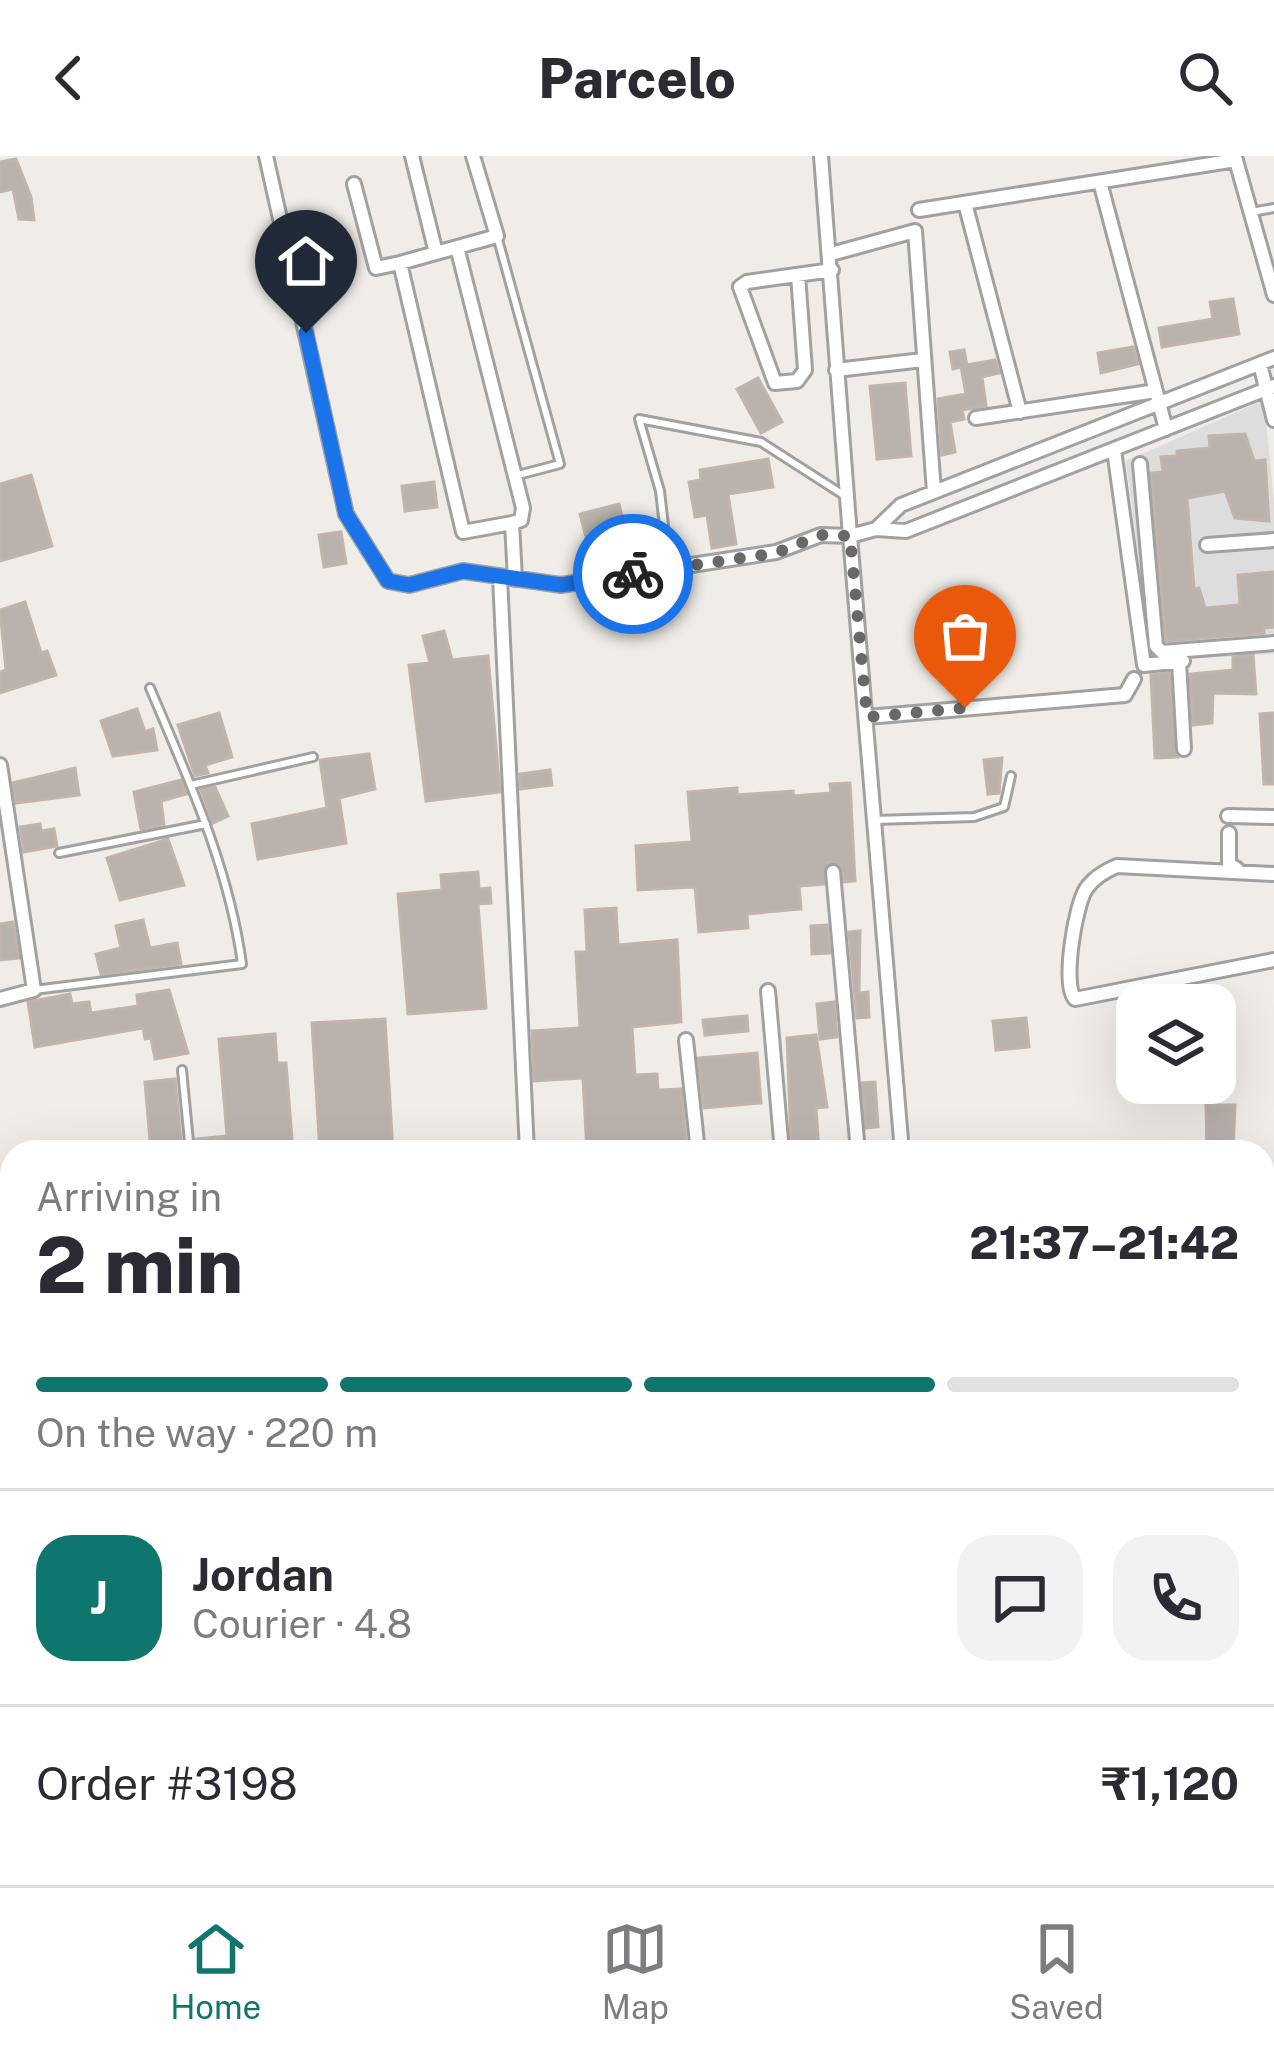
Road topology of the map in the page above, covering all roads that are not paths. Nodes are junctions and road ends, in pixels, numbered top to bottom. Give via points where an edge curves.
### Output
1 (266, 156) edge
2 (412, 156) edge
3 (473, 156) edge
4 (821, 156) edge
5 (1236, 158) edge
6 (1100, 182) junction
7 (354, 184) dead end
8 (965, 203) junction
9 (1274, 208) edge
10 (919, 210) dead end
11 (1251, 212) junction
12 (497, 236) junction
13 (457, 248) junction
14 (436, 253) junction
15 (831, 254) junction
16 (400, 263) junction
17 (832, 270) junction
18 (798, 275) junction
19 (1274, 292) edge
20 (923, 360) junction
21 (1267, 361) edge
22 (836, 370) junction
23 (1272, 387) edge
24 (1156, 391) junction
25 (1160, 406) junction
26 (1020, 412) junction
27 (976, 418) dead end
28 (1274, 420) edge
29 (1166, 429) junction
30 (1081, 437) junction
31 (1114, 450) junction
32 (1089, 460) junction
33 (1140, 464) dead end
34 (514, 476) junction
35 (934, 492) junction
36 (848, 498) junction
37 (512, 523) junction
38 (876, 529) junction
39 (850, 536) junction
40 (1274, 540) edge
41 (1207, 545) dead end
42 (669, 571) junction
43 (500, 578) junction
44 (515, 579) junction
45 (1274, 643) edge
46 (1134, 679) dead end
47 (151, 688) dead end
48 (867, 717) junction
49 (1184, 749) dead end
50 (313, 757) dead end
51 (0, 765) edge
52 (1011, 776) dead end
53 (190, 785) junction
54 (1228, 816) dead end
55 (1274, 817) edge
56 (875, 820) junction
57 (206, 824) junction
58 (1229, 833) dead end
59 (59, 854) dead end
60 (833, 872) dead end
61 (1274, 872) edge
62 (1274, 960) edge
63 (34, 990) junction
64 (768, 991) dead end
65 (0, 1000) edge
66 (686, 1040) dead end
67 (182, 1070) dead end
68 (189, 1140) edge
69 (526, 1140) edge
70 (697, 1140) edge
71 (781, 1140) edge
72 (857, 1140) edge
73 (901, 1140) edge

1 - 43 street via 346,514 388,581 409,585 463,571
2 - 14 street
3 - 12 street
4 - 15 street
5 - 6 street
5 - 11 street
6 - 8 street
6 - 24 street
7 - 16 street via 376,268
8 - 10 street
8 - 26 street
9 - 11 lane
11 - 19 street
12 - 13 street
12 - 34 lane via 560,464
13 - 14 street
13 - 34 street
14 - 16 street
15 - 17 street
15 - 20 street via 916,231
16 - 37 street via 463,532
17 - 18 street
17 - 22 street
18 - 18 street via 740,287 775,382 797,381 805,370
20 - 22 street
20 - 35 street
21 - 23 street
21 - 25 street
22 - 36 street
23 - 28 street
23 - 29 street
24 - 25 street
24 - 26 street
25 - 29 street
25 - 30 street
26 - 27 street
29 - 31 street
30 - 32 street
30 - 35 street
31 - 32 street
31 - 49 street via 1144,665 1181,662
32 - 38 street via 906,531
33 - 45 street via 1156,646 1162,652
34 - 37 street via 523,508
35 - 38 street via 901,505
36 - 39 street
36 - 42 lane via 760,442 639,419 660,491
37 - 44 street
38 - 39 street
39 - 42 street via 821,535 776,553
39 - 48 street
40 - 41 street
42 - 44 street via 561,585
43 - 44 street
43 - 69 street
46 - 48 street via 1125,695
47 - 53 lane
48 - 56 street
50 - 53 lane
51 - 63 street
52 - 56 lane via 1004,807 974,817
53 - 57 lane
54 - 55 street
56 - 73 street
57 - 59 lane
57 - 63 lane via 236,914 242,964
58 - 61 street via 1229,867
60 - 72 street
61 - 62 street via 1117,866 1101,873 1079,905 1067,985 1075,999
63 - 65 street
64 - 71 street
66 - 70 street
67 - 68 lane

